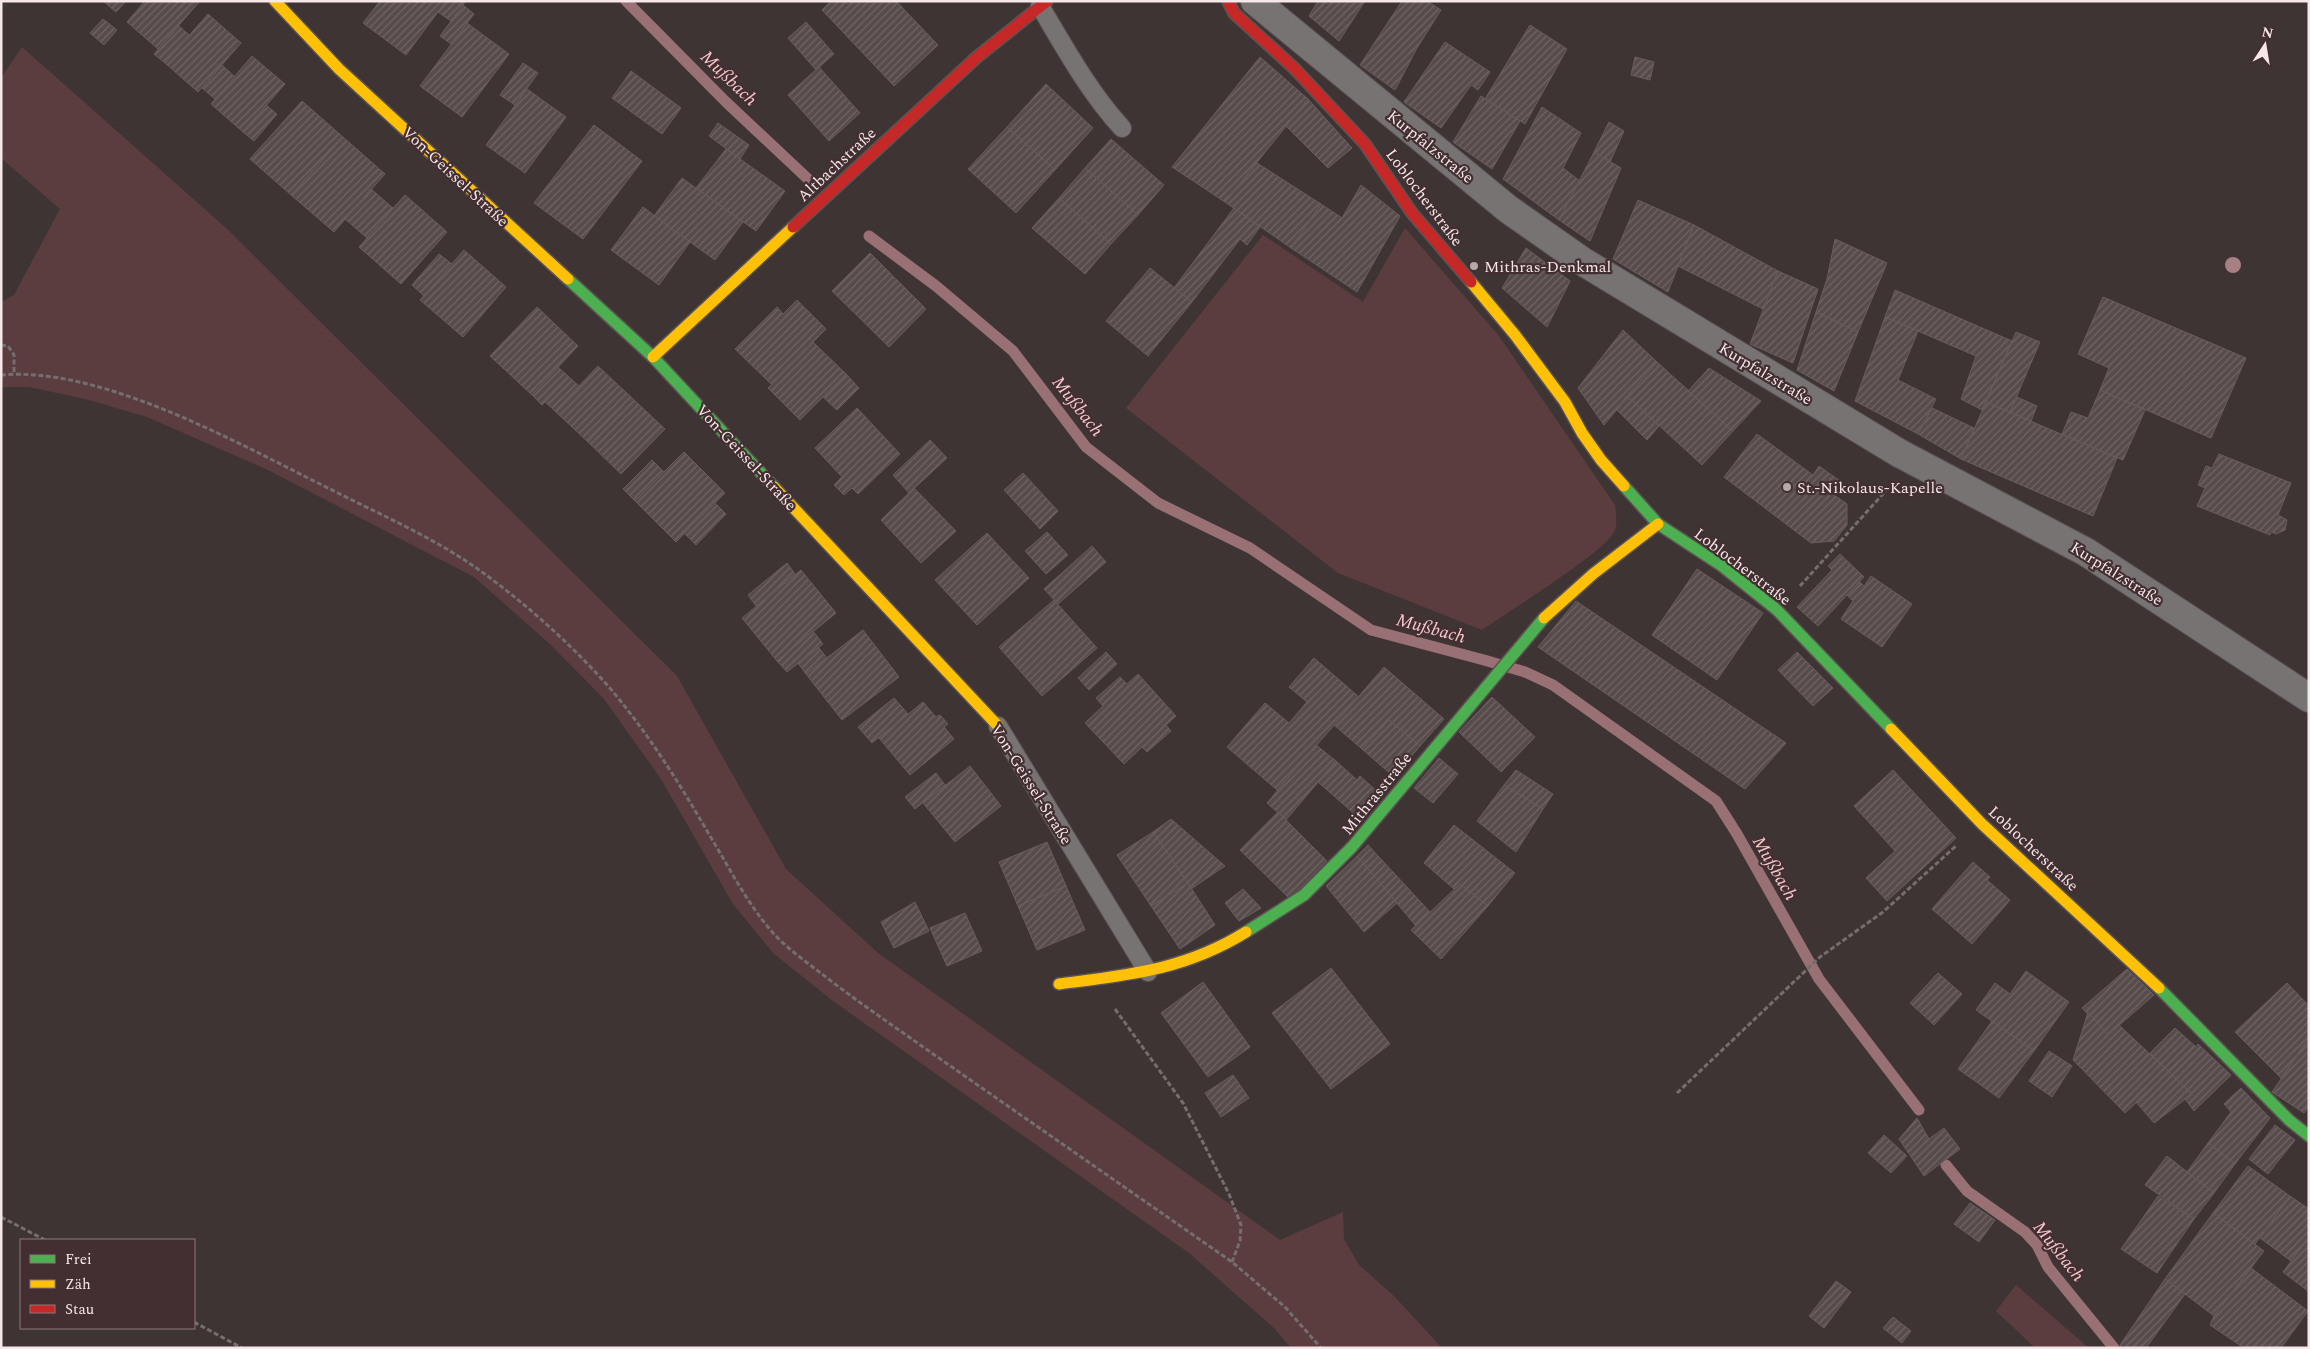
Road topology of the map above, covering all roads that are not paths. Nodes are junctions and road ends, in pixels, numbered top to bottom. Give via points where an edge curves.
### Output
1 (275, 1) edge
2 (1228, 1) edge
3 (1255, 1) edge
4 (1044, 4) edge
5 (1122, 128) dead end
6 (652, 357) junction
7 (1658, 524) junction
8 (2309, 698) edge
9 (998, 726) joint
10 (1148, 972) junction
11 (1059, 984) dead end
12 (2309, 1136) edge

1 - 6 street, Von-Geissel-Straße via 339,69
2 - 7 street, Loblocherstraße via 1234,13 1295,69 1365,144 1412,212 1515,335 1565,402 1601,460
3 - 8 street, Kurpfalzstraße via 1508,210 1582,261 1899,453 2086,552
4 - 5 lane via 1074,63
4 - 6 street, Altbachstraße via 932,97
6 - 9 street, Von-Geissel-Straße
7 - 10 street, Mithrasstraße via 1598,568 1532,630 1352,847 1304,895 1234,939 1196,957
7 - 12 street, Loblocherstraße via 1722,566 1777,610 1982,824 2144,972 2289,1120
9 - 10 lane, Von-Geissel-Straße
10 - 11 street, Mithrasstraße

